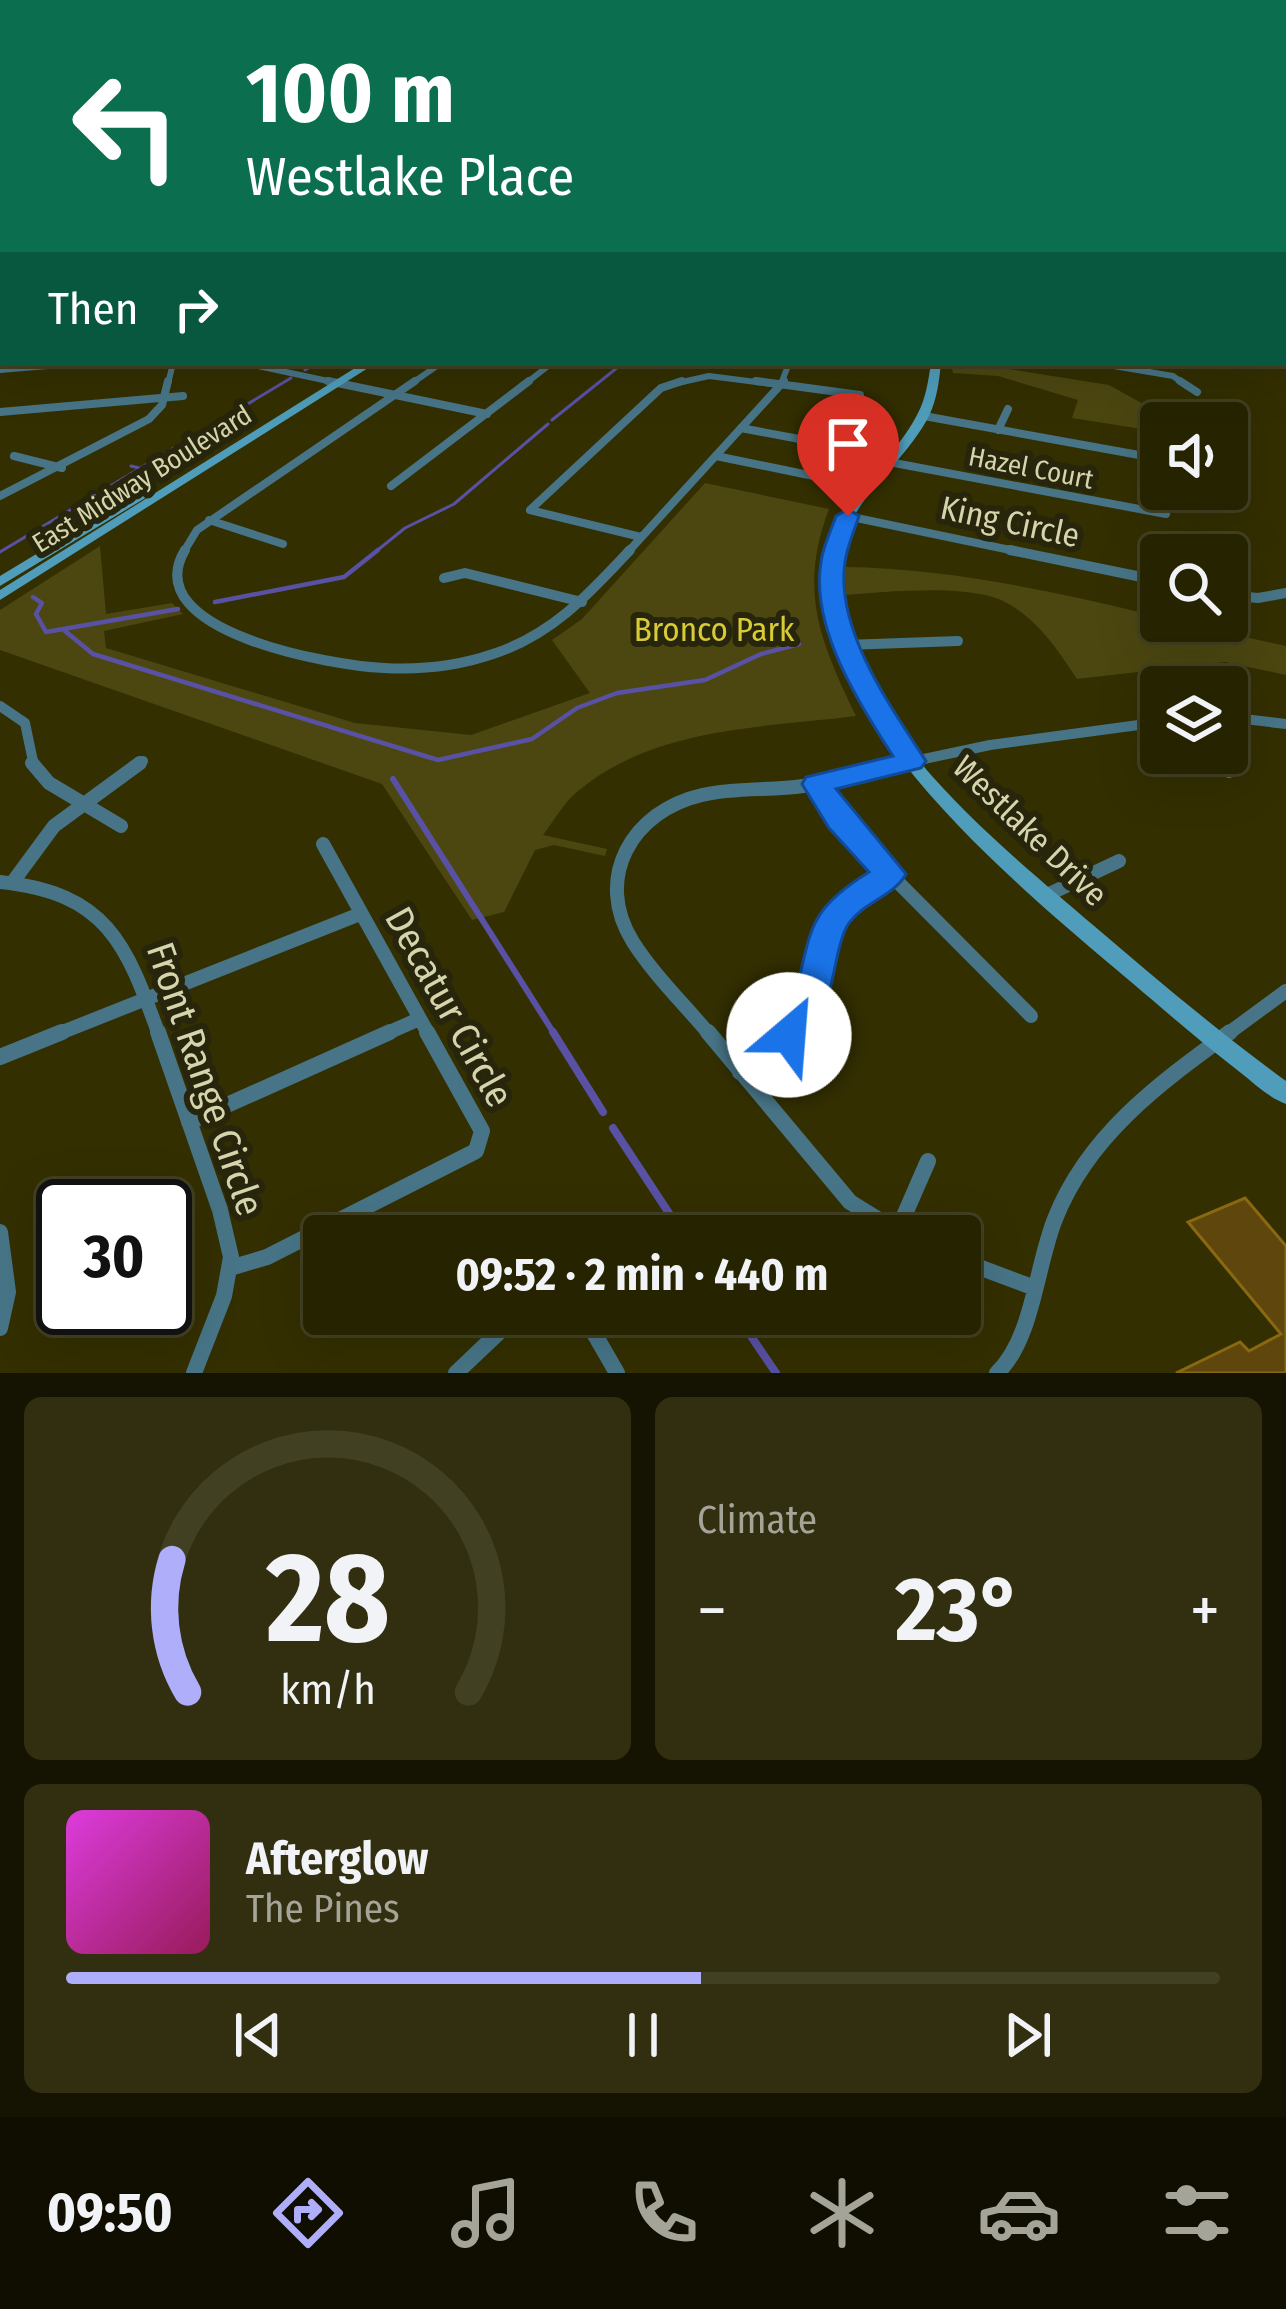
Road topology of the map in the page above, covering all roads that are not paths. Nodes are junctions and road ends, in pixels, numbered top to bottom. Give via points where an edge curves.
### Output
1 (48, 366) edge
2 (172, 366) edge
3 (259, 366) edge
4 (350, 366) edge
5 (365, 366) edge
6 (436, 366) edge
7 (548, 366) edge
8 (788, 366) edge
9 (936, 366) edge
10 (1117, 366) edge
11 (0, 370) edge
12 (333, 381) junction
13 (779, 385) junction
14 (1197, 392) dead end
15 (394, 394) junction
16 (860, 395) dead end
17 (183, 396) dead end
18 (163, 398) junction
19 (1008, 409) dead end
20 (0, 412) edge
21 (487, 414) junction
22 (924, 416) junction
23 (741, 428) junction
24 (998, 430) junction
25 (810, 441) dead end
26 (1140, 455) edge
27 (14, 456) dead end
28 (716, 456) junction
29 (889, 462) junction
30 (62, 468) junction
31 (391, 486) dead end
32 (867, 487) junction
33 (0, 496) edge
34 (1166, 514) dead end
35 (848, 516) junction
36 (209, 520) junction
37 (641, 537) junction
38 (283, 544) dead end
39 (1140, 577) edge
40 (444, 578) dead end
41 (0, 582) edge
42 (1286, 593) edge
43 (0, 596) edge
44 (1248, 597) edge
45 (582, 602) junction
46 (958, 641) dead end
47 (845, 645) junction
48 (0, 706) edge
49 (1248, 719) edge
50 (1286, 724) edge
51 (1140, 725) edge
52 (142, 761) dead end
53 (911, 761) junction
54 (817, 784) junction
55 (86, 802) junction
56 (121, 826) dead end
57 (323, 844) dead end
58 (1119, 861) dead end
59 (890, 874) junction
60 (6, 882) edge
61 (1047, 896) junction
62 (360, 914) junction
63 (1286, 991) edge
64 (144, 1000) junction
65 (1030, 1016) dead end
66 (419, 1019) junction
67 (1218, 1044) junction
68 (0, 1058) edge
69 (740, 1072) junction
70 (1286, 1094) edge
71 (189, 1122) junction
72 (928, 1161) dead end
73 (871, 1215) edge
74 (908, 1215) edge
75 (0, 1232) edge
76 (981, 1267) edge
77 (230, 1268) junction
78 (1032, 1287) junction
79 (0, 1328) edge
80 (496, 1335) edge
81 (596, 1335) edge
82 (194, 1373) edge
83 (456, 1373) edge
84 (617, 1373) edge
85 (997, 1373) edge

1 - 11 street
2 - 18 street
3 - 12 street
4 - 12 street, East Midway Boulevard
5 - 12 street, East Midway Boulevard
6 - 15 street
7 - 21 street
8 - 13 street
9 - 22 street, Westlake Drive
10 - 14 street via 1173,376
12 - 15 street
12 - 41 street, East Midway Boulevard
12 - 43 street, East Midway Boulevard
13 - 16 street
13 - 23 street
13 - 37 street via 704,378 668,384 530,510
15 - 21 street
15 - 36 street
17 - 18 street
18 - 20 street
18 - 30 street via 149,419
19 - 24 street
21 - 31 street
22 - 24 street
22 - 29 street, Westlake Drive
23 - 25 street
23 - 28 street
24 - 26 street
27 - 30 street
28 - 32 street
28 - 37 street
29 - 32 street, Westlake Drive
29 - 34 street, Hazel Court
30 - 33 street
32 - 35 street, Westlake Drive
35 - 39 street, King Circle
35 - 47 street, Westlake Drive via 832,579
36 - 38 street
36 - 45 street via 175,573 183,598 206,621 357,666 474,666 544,633
37 - 45 street
40 - 45 street via 465,573
42 - 44 street
46 - 47 street
47 - 53 street, Westlake Drive
48 - 55 street via 26,723 30,760 41,776
49 - 50 street
51 - 53 street
52 - 55 street
53 - 54 street
53 - 61 street, Westlake Drive
54 - 59 street
54 - 69 street via 736,788 673,805 638,831 615,872 614,896 634,944
55 - 56 street
55 - 60 street
57 - 62 street, Decatur Circle
58 - 61 street
59 - 65 street
59 - 69 street via 832,919 812,1003 787,1038
60 - 64 street, Front Range Circle via 70,896 106,919 132,959
61 - 67 street, Westlake Drive
62 - 64 street
62 - 66 street, Decatur Circle
63 - 67 street
64 - 68 street
64 - 71 street, Front Range Circle
66 - 71 street
66 - 77 street, Decatur Circle via 482,1131 480,1147 267,1258
67 - 70 street, Westlake Drive
67 - 78 street via 1127,1113 1084,1163
69 - 73 street via 850,1202
71 - 77 street, Front Range Circle via 220,1210
72 - 74 street
75 - 79 street via 8,1292
76 - 78 street
77 - 82 street, Front Range Circle
78 - 85 street via 1025,1337
80 - 83 street
81 - 84 street

